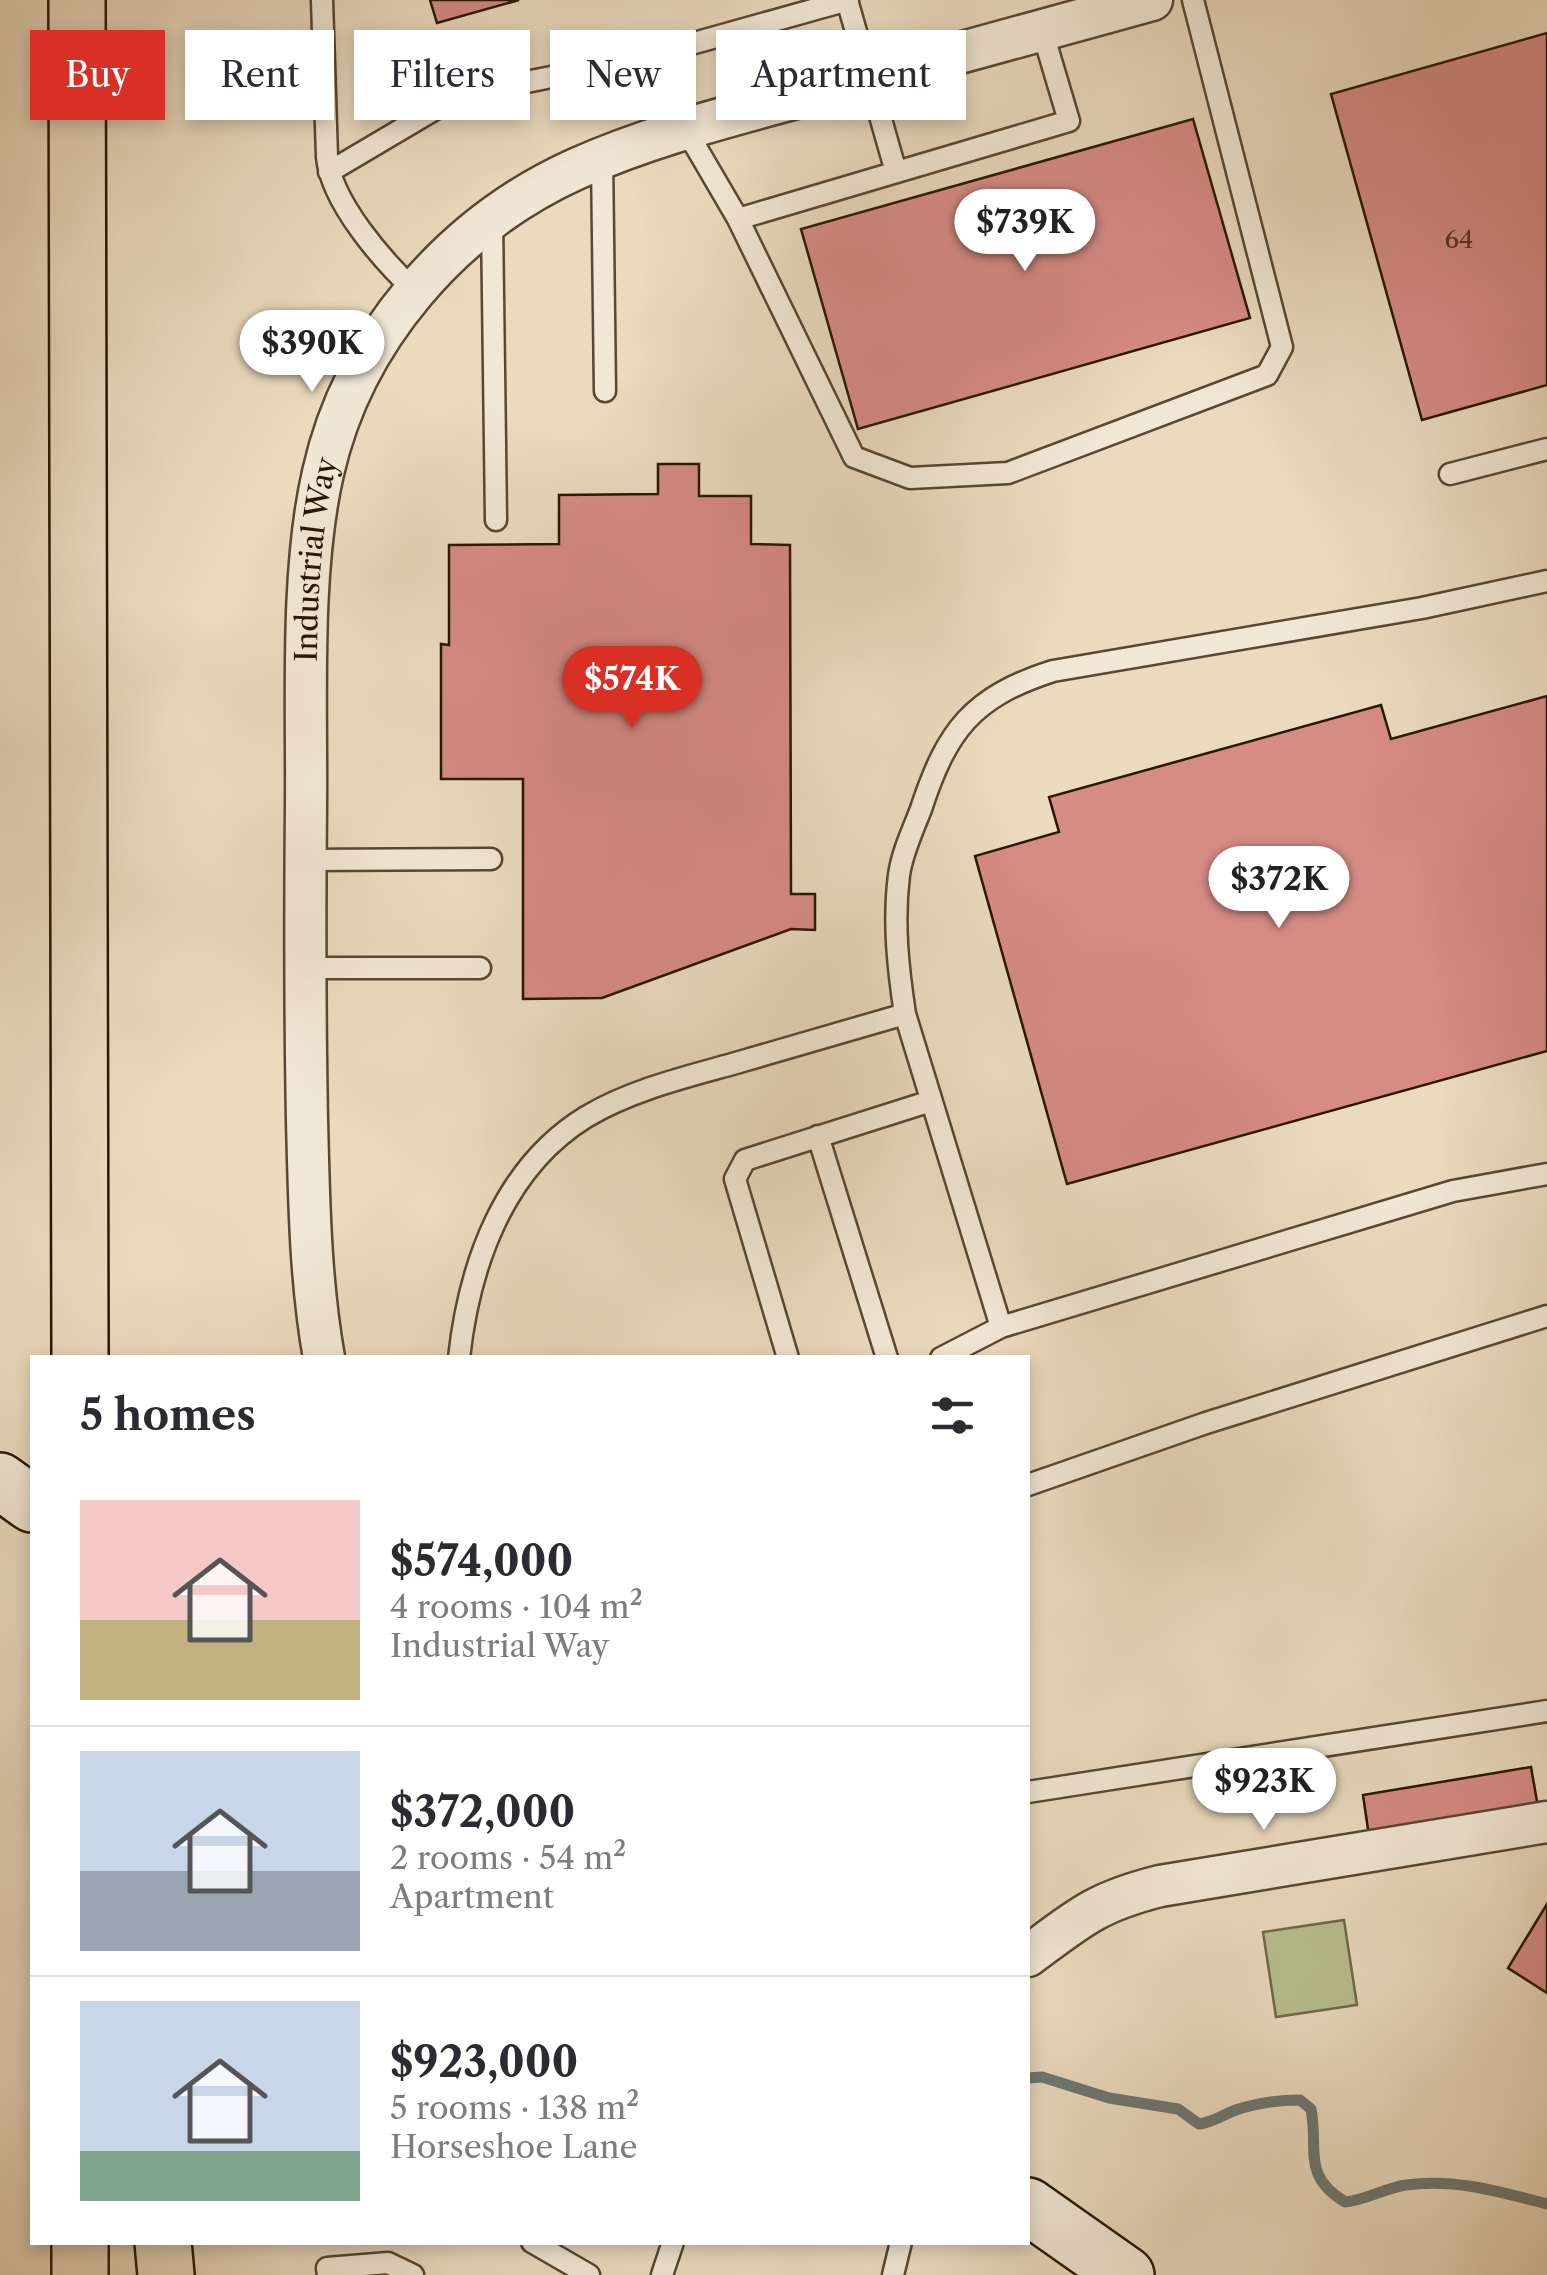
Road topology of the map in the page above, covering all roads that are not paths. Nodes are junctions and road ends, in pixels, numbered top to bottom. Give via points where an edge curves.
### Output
1 (78, 0) edge
2 (322, 0) edge
3 (848, 0) edge
4 (1152, 0) edge
5 (1194, 0) edge
6 (857, 30) edge
7 (1042, 30) junction
8 (966, 51) edge
9 (722, 120) edge
10 (882, 120) edge
11 (686, 130) junction
12 (602, 158) junction
13 (329, 172) junction
14 (896, 172) junction
15 (492, 218) junction
16 (738, 220) junction
17 (415, 291) junction
18 (606, 391) dead end
19 (1547, 449) edge
20 (1450, 474) dead end
21 (496, 520) dead end
22 (1547, 582) edge
23 (491, 859) dead end
24 (306, 860) junction
25 (305, 968) junction
26 (480, 968) dead end
27 (905, 1014) junction
28 (932, 1101) junction
29 (818, 1136) junction
30 (1547, 1174) edge
31 (1547, 1316) edge
32 (1001, 1326) junction
33 (80, 1355) edge
34 (324, 1355) edge
35 (460, 1355) edge
36 (787, 1355) edge
37 (885, 1355) edge
38 (946, 1355) edge
39 (0, 1482) edge
40 (1030, 1484) edge
41 (30, 1503) edge
42 (1547, 1711) edge
43 (1030, 1792) edge
44 (1547, 1822) edge
45 (1030, 1955) edge
46 (1030, 2207) edge
47 (80, 2245) edge
48 (163, 2245) edge
49 (397, 2245) edge
50 (537, 2245) edge
51 (673, 2245) edge
52 (900, 2245) edge
53 (388, 2263) junction
54 (80, 2275) edge
55 (166, 2275) edge
56 (328, 2275) edge
57 (413, 2275) edge
58 (589, 2275) edge
59 (662, 2275) edge
60 (893, 2275) edge
61 (1126, 2275) edge

1 - 33 highway
2 - 13 lane
3 - 6 lane
3 - 13 lane via 630,61 472,93
4 - 7 street, Industrial Way
5 - 16 lane via 1282,346 1266,375 1008,473 910,478 854,457
7 - 8 street, Industrial Way
7 - 14 lane via 1069,121
9 - 11 street, Industrial Way
10 - 14 lane
11 - 12 street, Industrial Way
11 - 16 lane
12 - 15 street, Industrial Way
12 - 18 lane
13 - 17 lane via 386,264
14 - 16 lane
15 - 17 street, Industrial Way
15 - 21 lane
17 - 24 street, Industrial Way via 353,386 322,476 308,623
19 - 20 lane
22 - 27 lane via 1053,671 985,702 936,764 899,872 897,961
23 - 24 lane
24 - 25 street, Industrial Way
25 - 26 lane
25 - 34 street, Industrial Way via 309,1202
27 - 28 lane
27 - 35 lane via 629,1096 584,1118 541,1155 481,1248
28 - 29 lane
28 - 32 lane
29 - 36 lane via 745,1160 734,1180
29 - 37 lane
30 - 32 lane via 1453,1191
31 - 40 lane
32 - 38 lane
39 - 41 main road
42 - 43 lane
44 - 45 street via 1116,1897
46 - 61 main road
47 - 54 highway
48 - 55 highway
49 - 53 lane
50 - 58 lane
51 - 59 lane
52 - 60 lane
53 - 56 lane via 326,2268
53 - 57 lane

